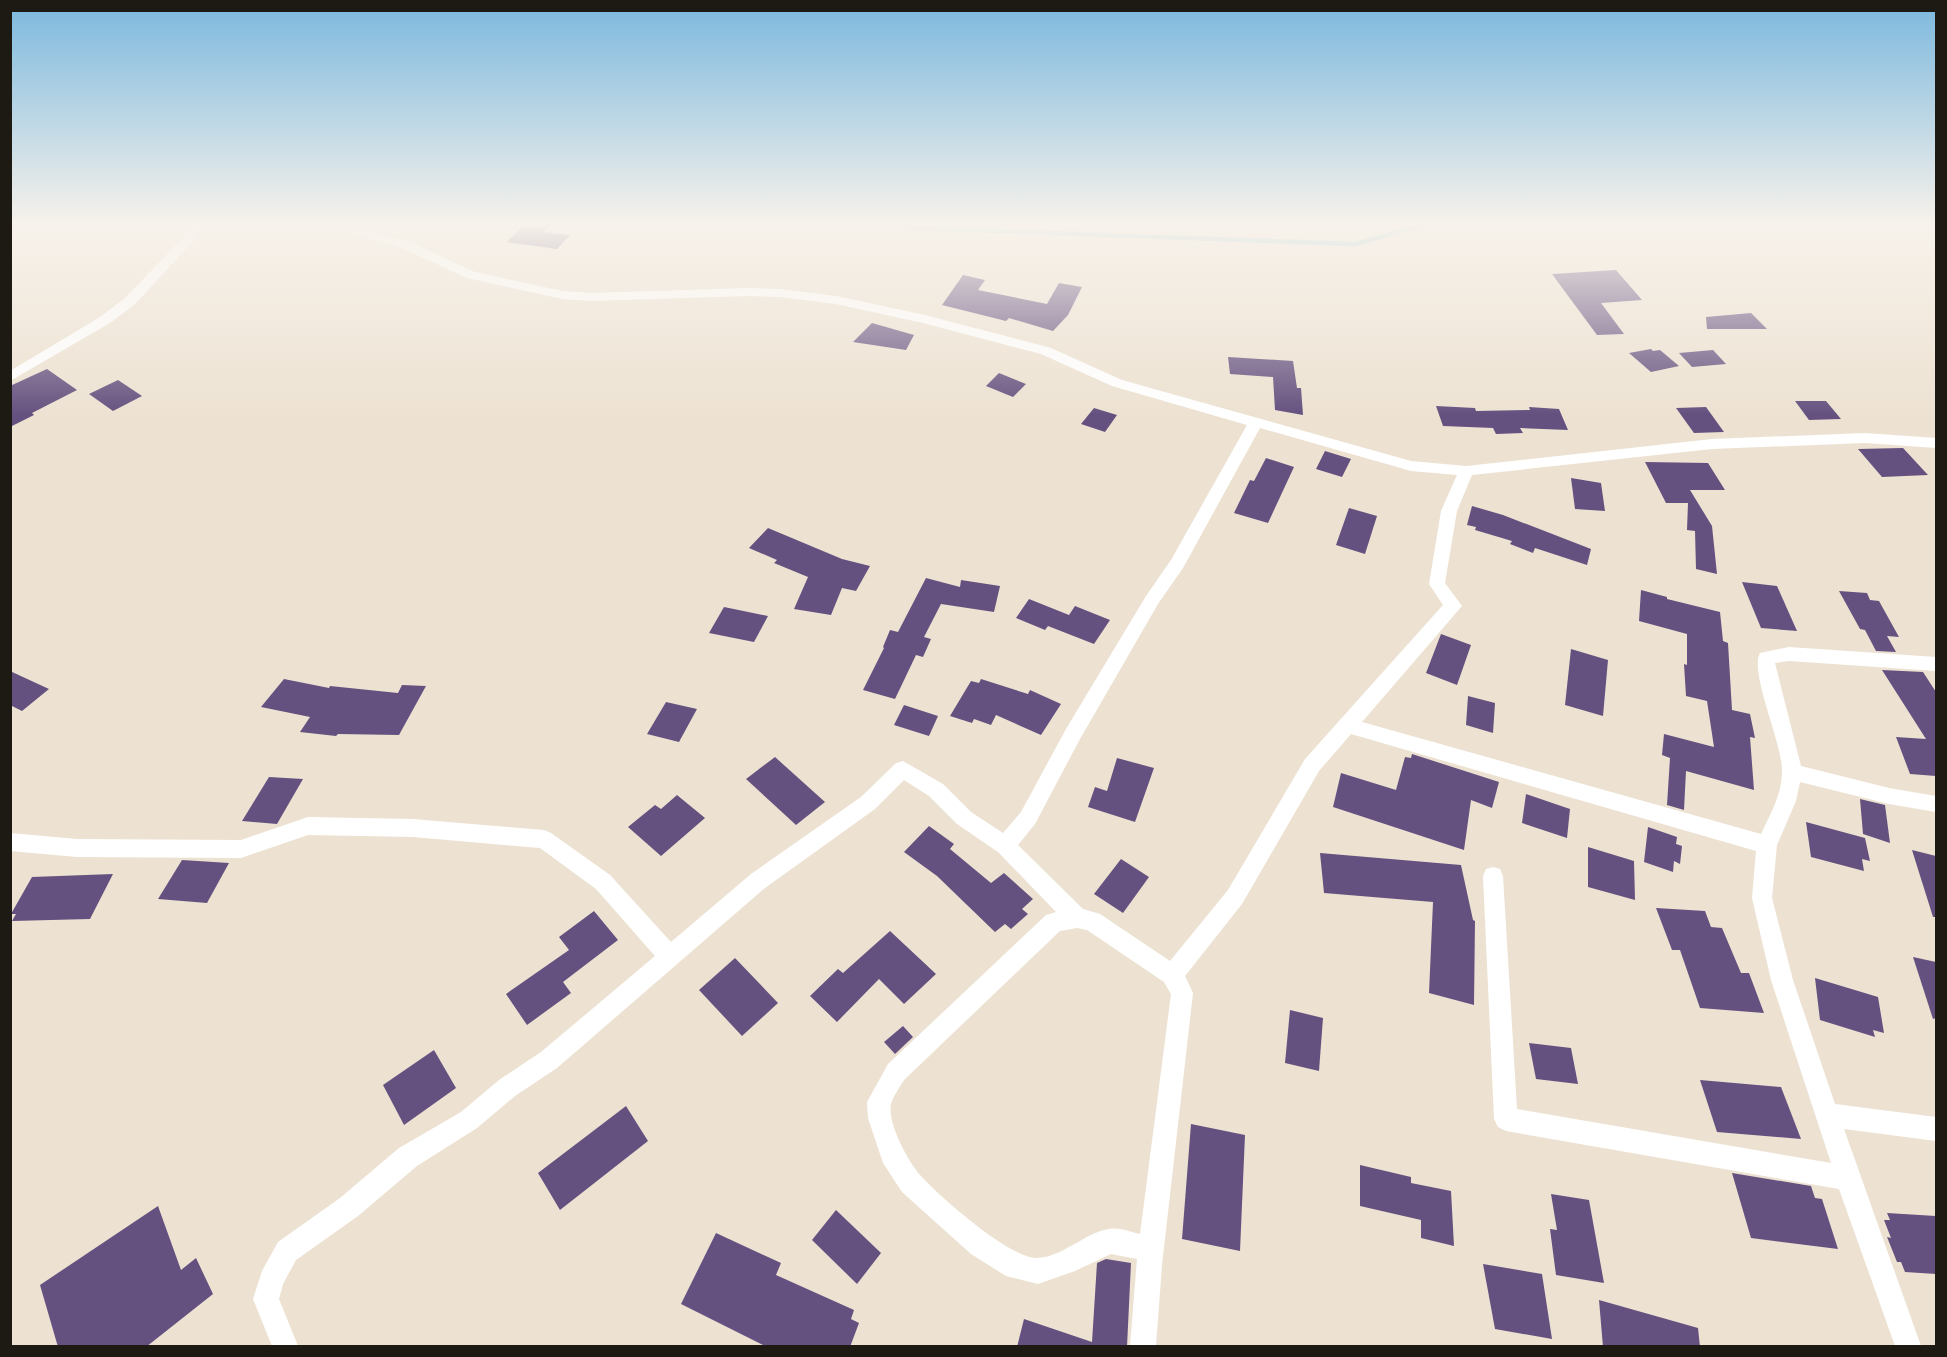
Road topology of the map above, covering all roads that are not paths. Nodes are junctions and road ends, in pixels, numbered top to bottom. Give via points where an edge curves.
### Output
1 (142, 288) edge
2 (532, 288) edge
3 (10, 377) edge
4 (1256, 422) junction
5 (1936, 443) edge
6 (1466, 471) junction
7 (1936, 664) edge
8 (1347, 725) junction
9 (1792, 772) junction
10 (1936, 804) edge
11 (10, 843) edge
12 (1767, 845) junction
13 (1005, 846) junction
14 (1493, 876) dead end
15 (1077, 918) junction
16 (669, 956) junction
17 (1172, 975) junction
18 (1826, 1115) junction
19 (1936, 1129) edge
20 (1848, 1178) junction
21 (1151, 1249) junction
22 (285, 1347) edge
23 (1143, 1347) edge
24 (1908, 1347) edge

1 - 3 street via 105,320
2 - 4 street via 590,297 748,292 836,300 1046,351 1117,383
4 - 6 street via 1411,466
4 - 13 street via 1028,818
5 - 6 street via 1865,438 1712,444
6 - 8 street via 1449,511 1437,584 1454,606
7 - 9 street via 1789,654 1766,658
8 - 12 street
8 - 17 street via 1312,765 1235,897
9 - 10 street
9 - 12 street via 1786,801
11 - 16 street via 76,848 241,849 308,826 413,828 544,839 603,882
12 - 18 street via 1762,898 1782,980
13 - 15 street
13 - 16 street via 964,818 936,790 903,769 868,803 758,881
14 - 20 street via 1506,1119
15 - 17 street via 1092,921
15 - 21 street via 1054,922 897,1072 879,1102 880,1118 891,1154 911,1183 980,1245 1015,1267 1038,1271 1110,1241
16 - 22 street via 549,1060 469,1120 408,1157 349,1207 287,1251 271,1280 266,1299
17 - 21 street via 1182,993
18 - 19 street
18 - 20 street
20 - 24 street
21 - 23 street

